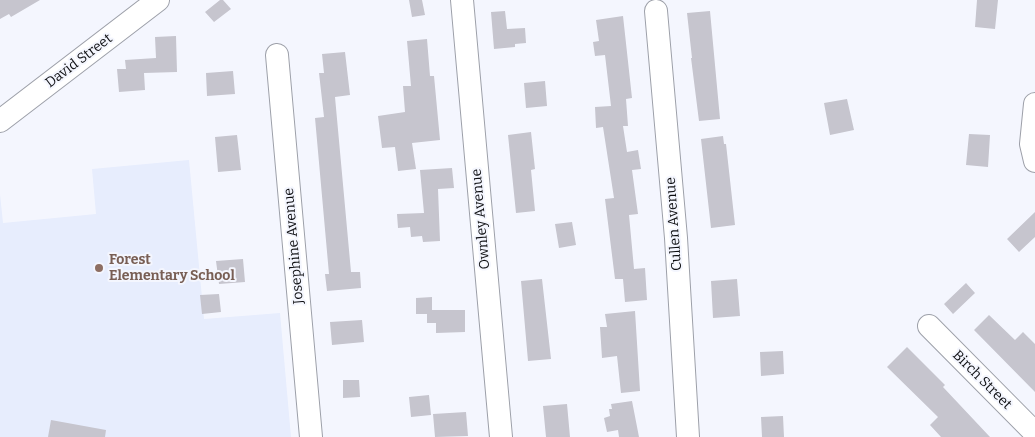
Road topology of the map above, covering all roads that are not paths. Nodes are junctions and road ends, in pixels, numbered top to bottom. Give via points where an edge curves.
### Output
1 (158, 0) edge
2 (462, 0) edge
3 (656, 11) dead end
4 (277, 55) dead end
5 (1035, 104) edge
6 (0, 121) edge
7 (1035, 161) edge
8 (929, 326) dead end
9 (1035, 432) edge
10 (311, 437) edge
11 (501, 437) edge
12 (688, 437) edge

1 - 6 street, David Street
2 - 11 street, Ownley Avenue
3 - 12 street, Cullen Avenue via 676,238
4 - 10 street, Josephine Avenue
5 - 7 street via 1031,144
8 - 9 street, Birch Street

